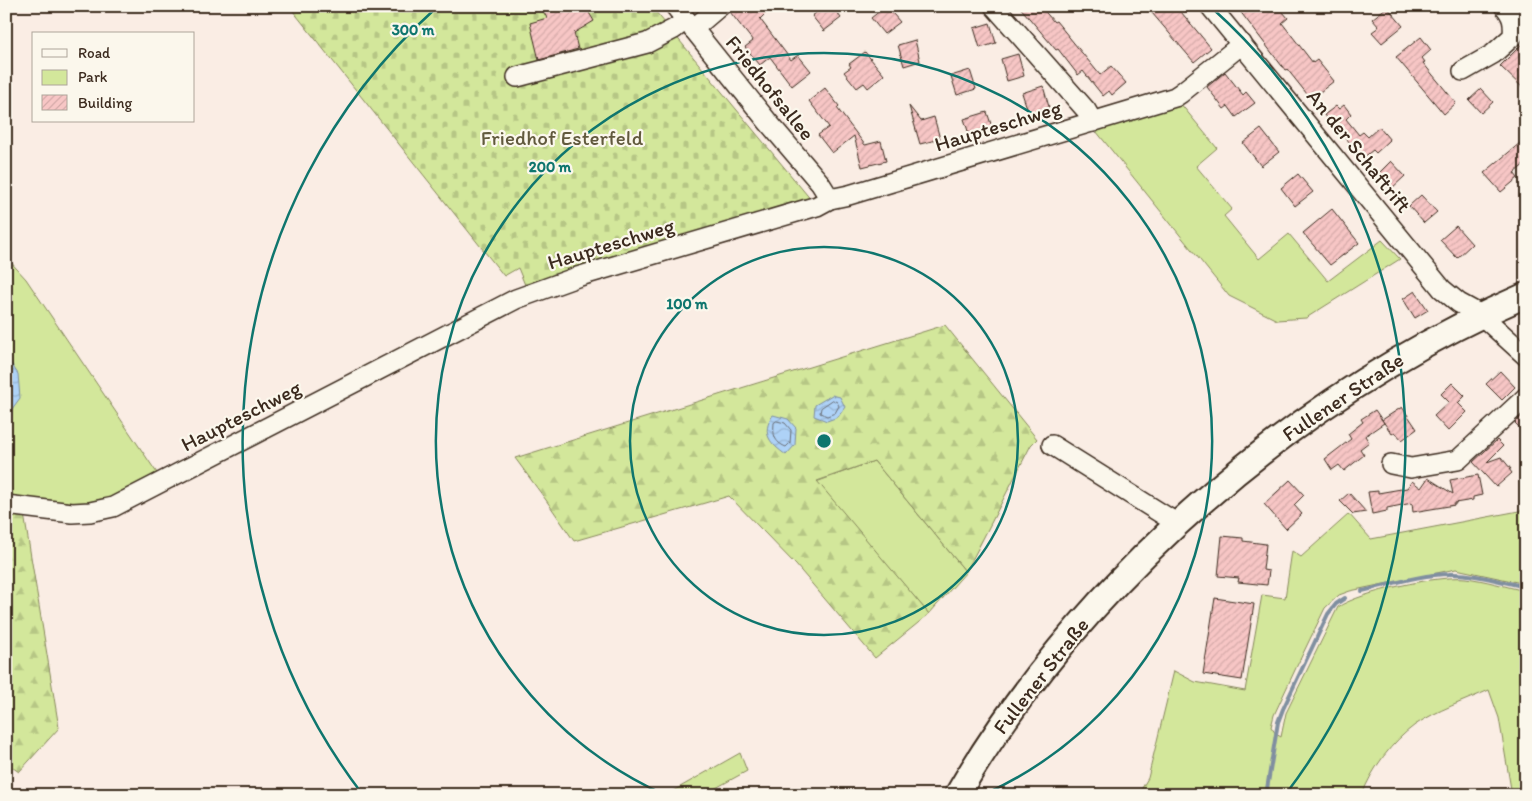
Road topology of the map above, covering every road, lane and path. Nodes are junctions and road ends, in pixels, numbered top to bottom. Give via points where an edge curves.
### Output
1 (720, 6) edge
2 (994, 6) edge
3 (1210, 6) edge
4 (1504, 6) edge
5 (685, 18) edge
6 (1242, 44) junction
7 (1463, 71) dead end
8 (517, 77) dead end
9 (1093, 122) junction
10 (830, 199) junction
11 (1526, 295) edge
12 (1481, 315) junction
13 (1526, 356) edge
14 (1526, 397) edge
15 (1052, 446) dead end
16 (1391, 464) dead end
17 (6, 505) edge
18 (1178, 524) junction
19 (957, 795) edge

1 - 5 street
2 - 9 street
3 - 6 street, An der Schaftrift
4 - 7 street via 1514,23 1513,36 1493,54
5 - 8 street via 674,29 647,43
5 - 10 street, Friedhofsallee
6 - 9 street, Haupteschweg via 1175,97
6 - 12 street, An der Schaftrift via 1442,289
9 - 10 street, Haupteschweg
10 - 17 street, Haupteschweg via 817,206 577,277 516,299 113,507 72,513
11 - 12 main road, Fullener Straße
12 - 13 street, An der Schaftrift
12 - 18 main road, Fullener Straße via 1353,387 1222,484
14 - 16 street via 1458,460 1411,468
15 - 18 street
18 - 19 main road, Fullener Straße via 1104,596 1045,666 981,754

